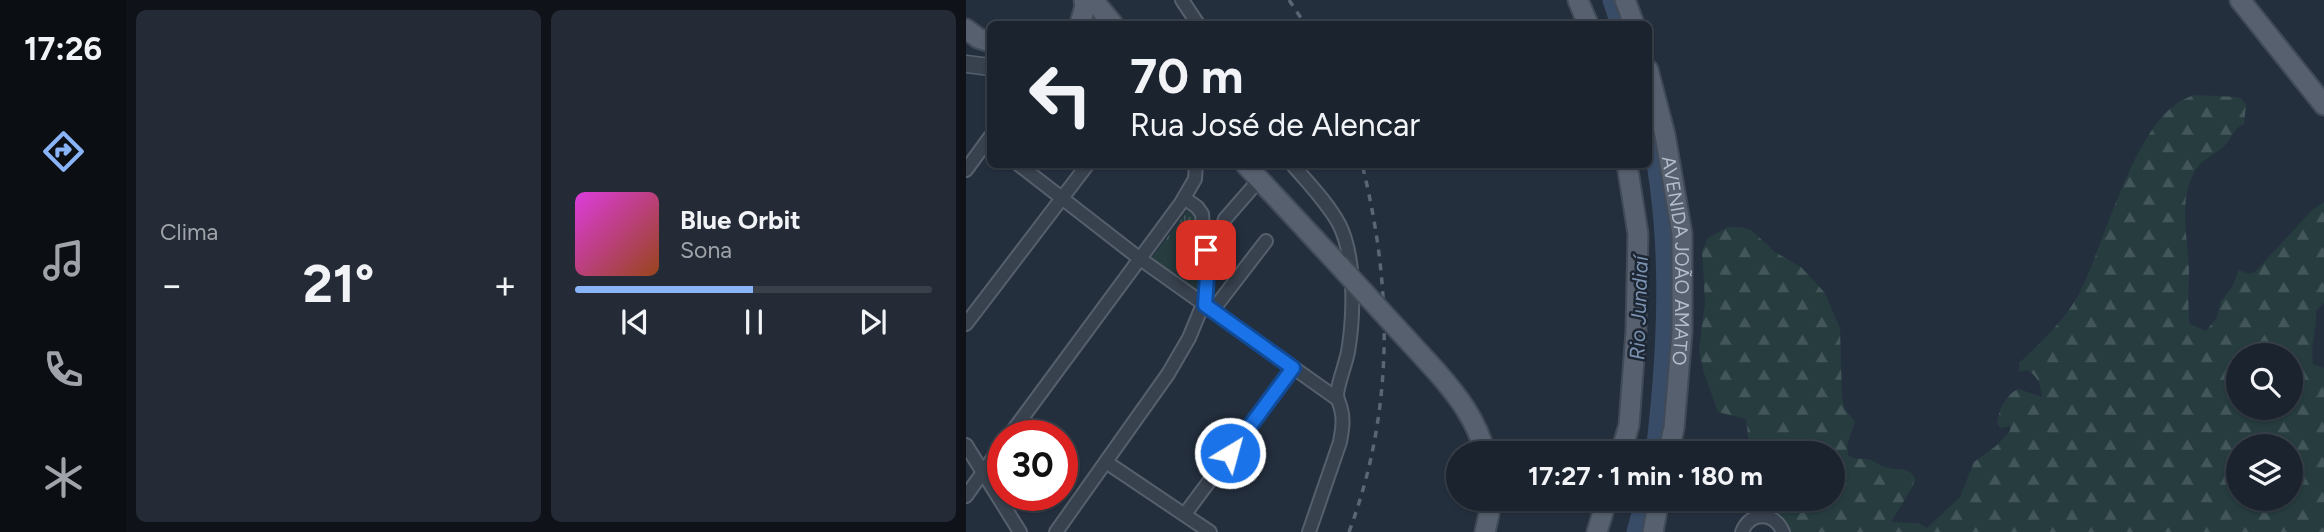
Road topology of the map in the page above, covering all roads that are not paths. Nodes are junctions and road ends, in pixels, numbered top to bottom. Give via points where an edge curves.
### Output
1 (1084, 0) edge
2 (1093, 0) edge
3 (1182, 0) edge
4 (1578, 0) edge
5 (1625, 0) edge
6 (2240, 0) edge
7 (1081, 21) edge
8 (1110, 21) edge
9 (1196, 21) edge
10 (1587, 21) edge
11 (1633, 21) edge
12 (966, 64) edge
13 (987, 67) edge
14 (1652, 85) edge
15 (2324, 105) edge
16 (987, 144) edge
17 (1023, 168) edge
18 (1085, 168) edge
19 (1196, 168) edge
20 (1248, 168) edge
21 (1295, 168) edge
22 (1628, 168) edge
23 (966, 170) edge
24 (1259, 180) junction
25 (1184, 198) junction
26 (1062, 200) junction
27 (1266, 241) dead end
28 (1139, 258) junction
29 (1207, 276) junction
30 (1209, 307) junction
31 (966, 324) edge
32 (1293, 368) junction
33 (1336, 398) junction
34 (1021, 420) edge
35 (1481, 441) edge
36 (1624, 441) edge
37 (1671, 441) edge
38 (966, 445) edge
39 (1106, 461) junction
40 (987, 466) edge
41 (983, 471) junction
42 (966, 496) edge
43 (1489, 511) edge
44 (1603, 511) edge
45 (1657, 511) edge
46 (1185, 514) junction
47 (1020, 532) edge
48 (1056, 532) edge
49 (1210, 532) edge
50 (1309, 532) edge
51 (1485, 532) edge
52 (1597, 532) edge
53 (1653, 532) edge
54 (1742, 532) edge
55 (1783, 532) edge

1 - 7 main road
2 - 8 main road
3 - 9 street
4 - 10 main road
5 - 11 main road
6 - 15 main road
12 - 13 street
14 - 37 main road, AVENIDA JOÃO AMATO via 1682,234 1681,336
16 - 23 street
17 - 26 street
18 - 26 street
19 - 25 street via 1195,180
20 - 24 main road
21 - 33 street via 1339,224 1350,261 1348,352
22 - 36 main road, AVENIDA JOÃO AMATO via 1639,234 1636,331
24 - 29 street via 1225,219
24 - 35 main road, bridge via 1437,372 1459,398
25 - 28 street
25 - 29 street via 1202,215
26 - 28 street
26 - 31 street
27 - 30 street
28 - 30 street
28 - 34 street
29 - 30 street
30 - 32 street
30 - 39 street
32 - 33 street
32 - 46 street
33 - 50 street via 1342,410 1340,442
38 - 41 street
39 - 46 street
39 - 48 street
40 - 41 street
41 - 42 street
41 - 47 street
43 - 51 main road
44 - 52 main road
45 - 53 main road
46 - 49 street
54 - 55 street via 1749,519 1761,515 1780,524

